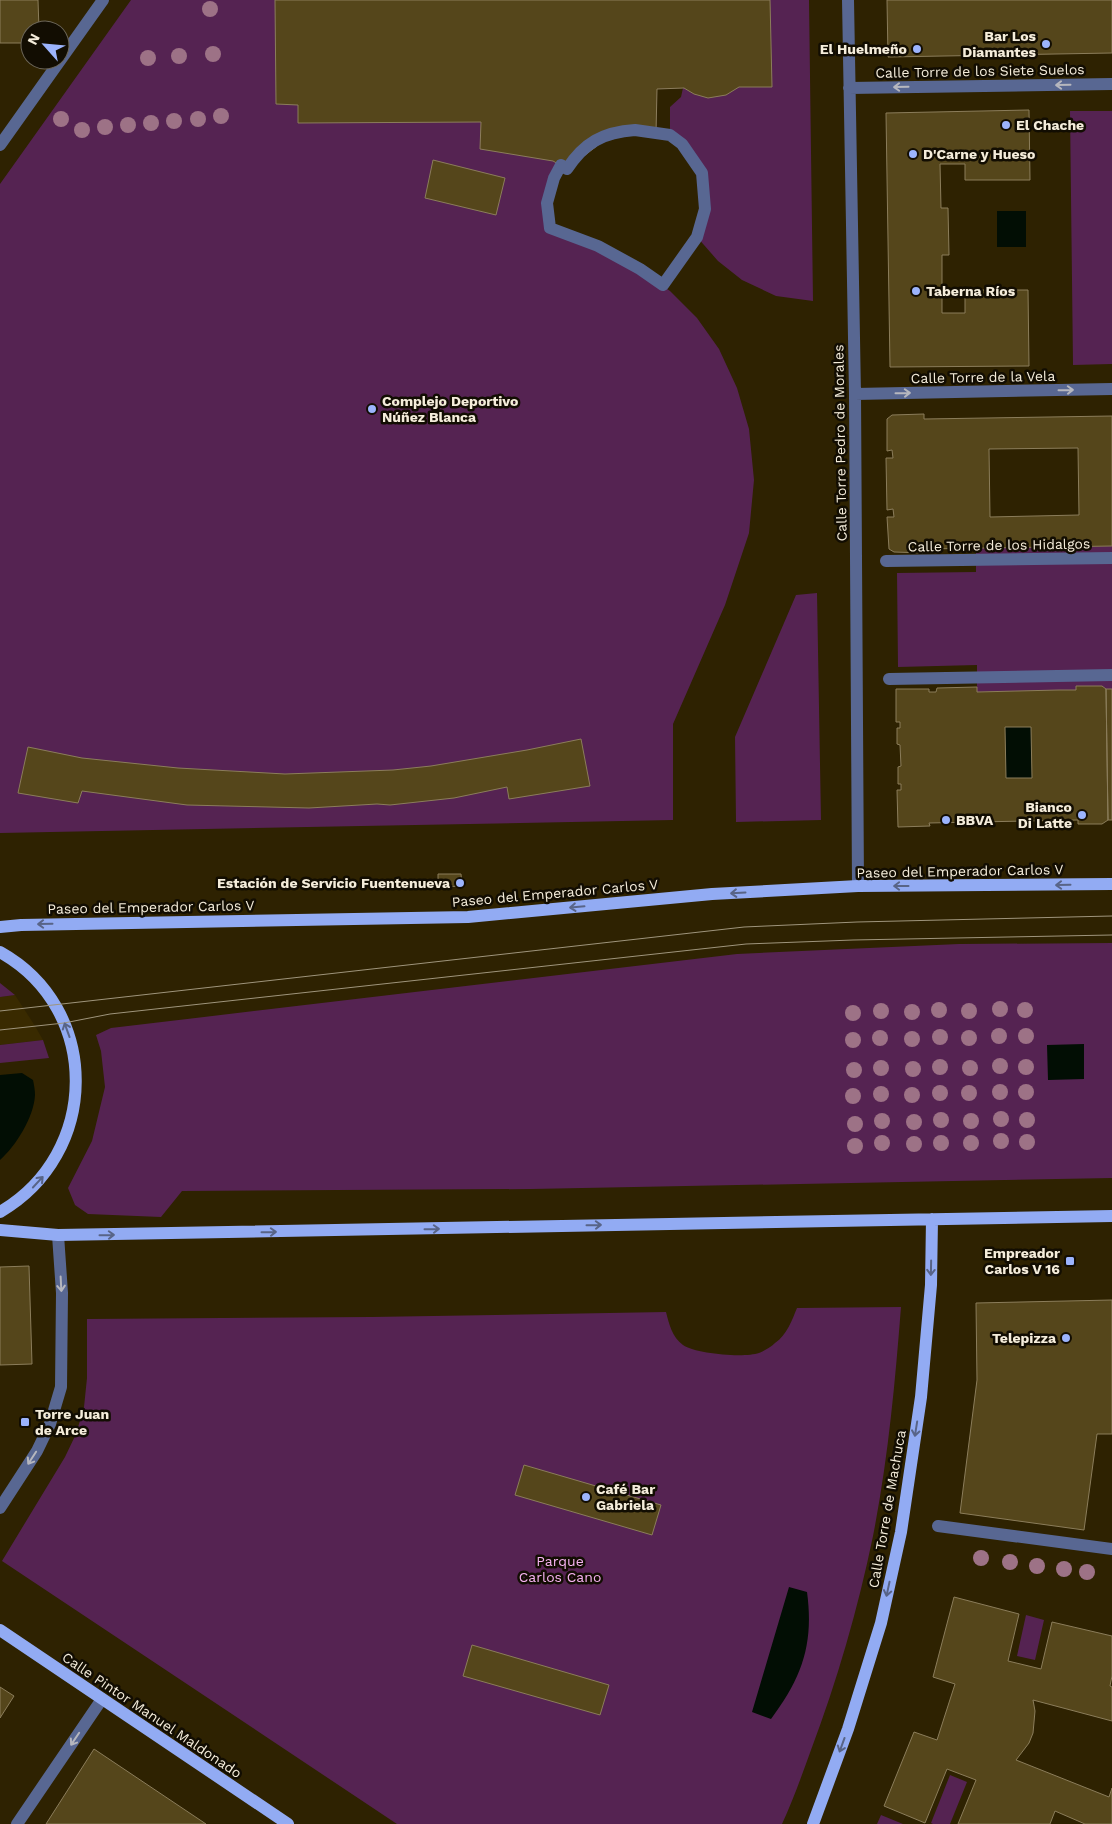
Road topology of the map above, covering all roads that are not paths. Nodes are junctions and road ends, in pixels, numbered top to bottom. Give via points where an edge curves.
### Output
1 (104, 0) edge
2 (848, 0) edge
3 (1112, 84) edge
4 (849, 88) junction
5 (0, 145) edge
6 (702, 173) joint
7 (1112, 390) edge
8 (855, 394) junction
9 (1112, 558) edge
10 (886, 562) dead end
11 (1112, 675) edge
12 (889, 678) dead end
13 (1112, 884) edge
14 (858, 886) junction
15 (0, 927) edge
16 (0, 952) edge
17 (0, 1212) edge
18 (1112, 1216) edge
19 (932, 1219) junction
20 (0, 1230) edge
21 (58, 1235) junction
22 (0, 1508) edge
23 (938, 1526) dead end
24 (1112, 1549) edge
25 (0, 1630) edge
26 (102, 1699) junction
27 (17, 1824) edge
28 (288, 1824) edge
29 (813, 1824) edge

1 - 5 street
2 - 4 street, Calle Torre Pedro de Morales
3 -> 4 street, Calle Torre de los Siete Suelos
4 - 8 street, Calle Torre Pedro de Morales
6 - 6 street via 682,144 670,135 635,130 604,135 584,148 567,169 560,165 547,203 550,228 598,246 662,285 697,237 705,209
8 -> 7 street, Calle Torre de la Vela
8 - 14 street, Calle Torre Pedro de Morales
9 - 10 street, Calle Torre de los Hidalgos
11 - 12 street
13 -> 14 main road, Paseo del Emperador Carlos V
14 -> 15 main road, Paseo del Emperador Carlos V via 712,894 468,917
17 -> 16 main road via 30,1191 58,1153 69,1129 75,1103 76,1076 71,1041 55,1005 27,971
18 - 19 main road
21 -> 19 main road
19 -> 29 main road, Calle Torre de Machuca via 931,1285 921,1398 901,1532 878,1632 848,1729
20 - 21 main road
21 -> 22 street via 62,1293 61,1387 50,1424 37,1451
23 - 24 street
25 - 26 main road, Calle Pintor Manuel Maldonado
26 -> 27 street
26 - 28 main road, Calle Pintor Manuel Maldonado

